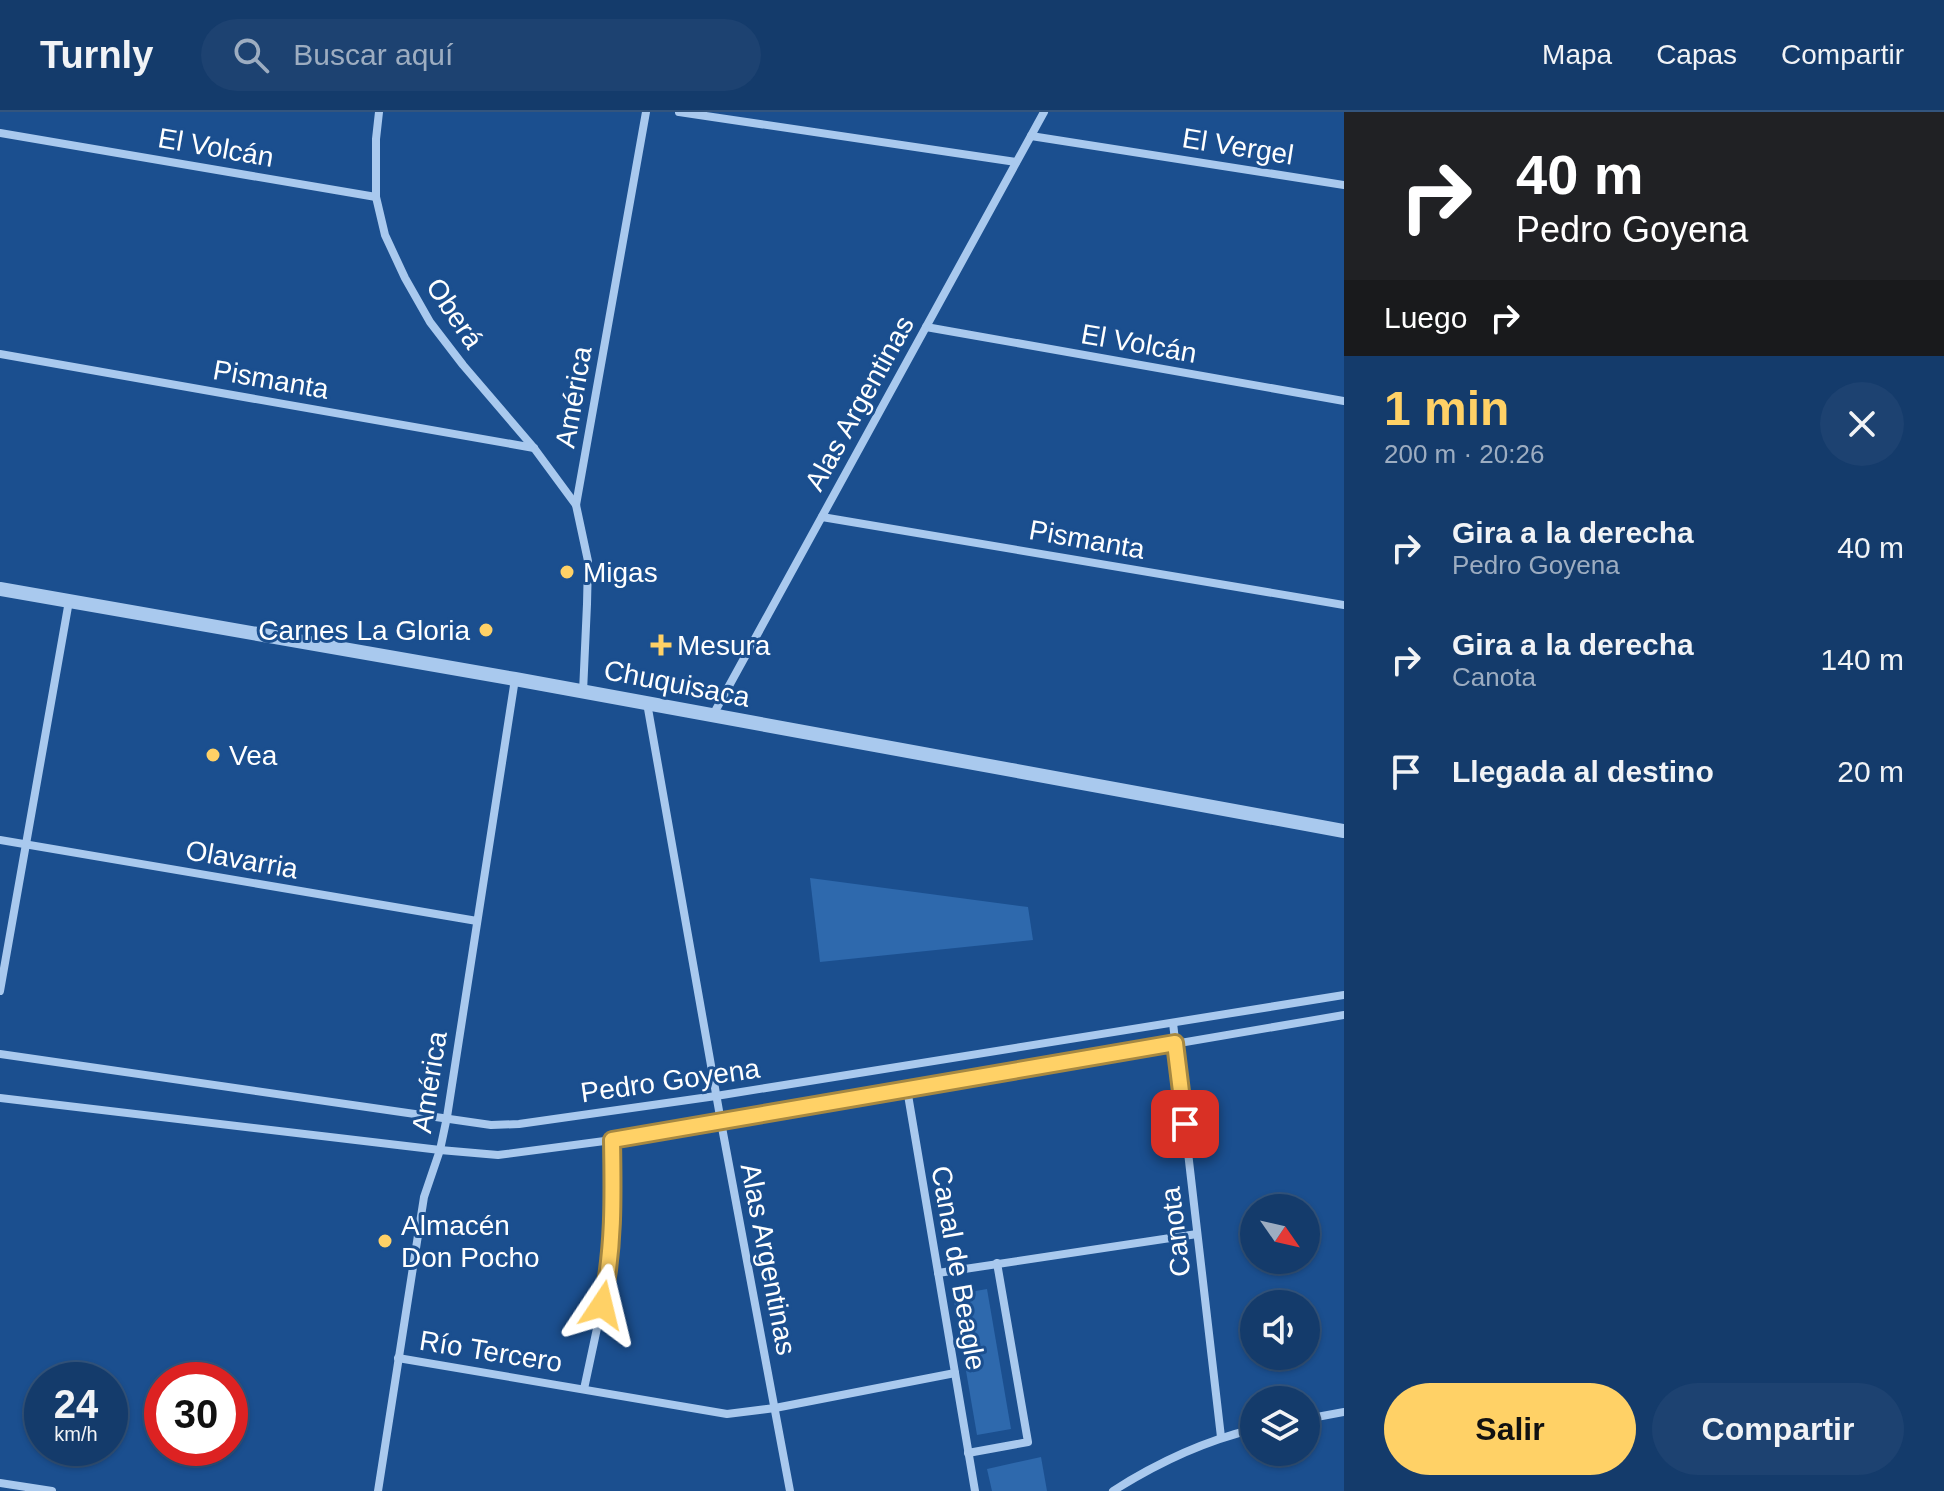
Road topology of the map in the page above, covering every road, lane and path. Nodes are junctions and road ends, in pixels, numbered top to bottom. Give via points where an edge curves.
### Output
1 (379, 112) edge
2 (646, 112) edge
3 (679, 112) edge
4 (1044, 112) edge
5 (0, 133) edge
6 (1031, 136) junction
7 (1016, 162) junction
8 (1344, 185) edge
9 (376, 197) junction
10 (926, 327) junction
11 (0, 354) edge
12 (1344, 401) edge
13 (534, 448) junction
14 (576, 505) junction
15 (822, 517) junction
16 (0, 589) edge
17 (69, 601) junction
18 (1344, 605) edge
19 (515, 679) junction
20 (583, 692) junction
21 (647, 703) junction
22 (713, 716) junction
23 (1344, 831) edge
24 (0, 840) edge
25 (26, 844) junction
26 (477, 921) junction
27 (0, 991) edge
28 (1344, 995) edge
29 (1344, 1015) edge
30 (1173, 1023) junction
31 (1175, 1043) junction
32 (0, 1054) edge
33 (907, 1089) junction
34 (716, 1096) junction
35 (0, 1098) edge
36 (447, 1117) junction
37 (721, 1122) junction
38 (612, 1140) junction
39 (440, 1150) junction
40 (1197, 1234) junction
41 (997, 1263) junction
42 (938, 1273) junction
43 (398, 1358) junction
44 (955, 1373) junction
45 (584, 1389) junction
46 (775, 1408) junction
47 (1344, 1412) edge
48 (1320, 1416) edge
49 (1240, 1432) edge
50 (1221, 1437) junction
51 (968, 1453) junction
52 (0, 1483) edge
53 (52, 1491) edge
54 (378, 1491) edge
55 (790, 1491) edge
56 (975, 1491) edge
57 (1113, 1491) edge

1 - 9 street, Oberá
2 - 14 street, América
3 - 7 street
4 - 6 street, Alas Argentinas
5 - 9 street, El Volcán
6 - 7 street, Alas Argentinas
6 - 8 street, El Vergel
7 - 10 street, Alas Argentinas
9 - 13 street, Oberá via 385,235 430,322
10 - 12 street, El Volcán
10 - 15 street, Alas Argentinas
11 - 13 street, Pismanta
13 - 14 street, Oberá
14 - 20 street, América via 588,561
15 - 18 street, Pismanta
15 - 22 street, Alas Argentinas
16 - 17 street, Chuquisaca
17 - 19 street, Chuquisaca
17 - 25 street
19 - 20 street, Chuquisaca
19 - 26 street, América
20 - 21 street, Chuquisaca
21 - 22 street, Chuquisaca
21 - 34 street, Alas Argentinas
22 - 23 street, Chuquisaca
24 - 25 street, Olavarria
25 - 26 street, Olavarria
25 - 27 street
26 - 36 street, América
28 - 30 street, Pedro Goyena
29 - 31 street, Pedro Goyena
30 - 31 street, Canota
30 - 34 street, Pedro Goyena
31 - 33 street, Pedro Goyena
31 - 40 street, Canota
32 - 36 street, Pedro Goyena
33 - 37 street, Pedro Goyena
33 - 42 street, Canal de Beagle
34 - 36 street, Pedro Goyena via 519,1124
34 - 37 street, Alas Argentinas
35 - 39 street, Pedro Goyena
36 - 39 street, América
37 - 38 street, Pedro Goyena
37 - 46 street, Alas Argentinas
38 - 39 street, Pedro Goyena via 498,1155
38 - 45 street via 608,1277
39 - 43 street, América via 424,1197
40 - 41 street
40 - 50 street, Canota
41 - 42 street
41 - 51 street, Canal de Beagle via 1028,1442
42 - 44 street, Canal de Beagle
43 - 45 street, Río Tercero
43 - 54 street, América
44 - 46 street, Río Tercero
44 - 51 street, Canal de Beagle
45 - 46 street, Río Tercero via 727,1414
46 - 55 street, Alas Argentinas
47 - 48 street
49 - 50 street
50 - 57 street
51 - 56 street, Canal de Beagle
52 - 53 street

